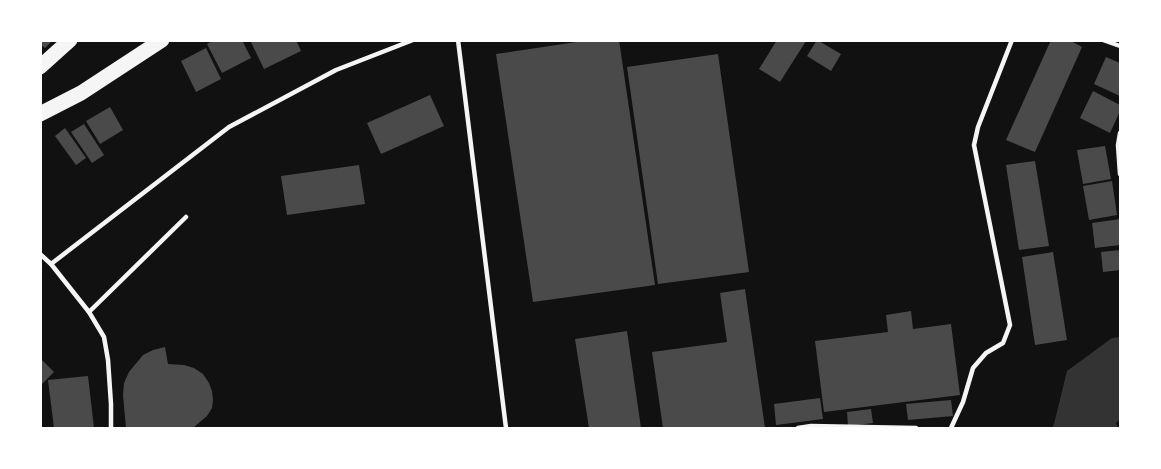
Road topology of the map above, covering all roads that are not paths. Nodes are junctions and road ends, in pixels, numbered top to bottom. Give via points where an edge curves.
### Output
1 (70, 40) edge
2 (162, 40) edge
3 (413, 40) edge
4 (458, 40) edge
5 (1012, 40) edge
6 (1103, 40) edge
7 (1120, 46) edge
8 (40, 67) edge
9 (40, 114) edge
10 (1120, 133) edge
11 (1120, 174) edge
12 (186, 217) dead end
13 (40, 254) edge
14 (51, 264) junction
15 (89, 312) junction
16 (842, 428) edge
17 (111, 429) edge
18 (506, 429) edge
19 (798, 429) edge
20 (916, 429) edge
21 (951, 429) edge

1 - 8 main road
2 - 9 main road via 81,93
3 - 14 lane via 336,70 229,127
4 - 18 lane
5 - 21 lane via 974,146 1010,325 1002,343 973,368
6 - 7 lane
10 - 11 lane
12 - 15 lane
13 - 14 lane
14 - 15 lane
15 - 17 lane via 104,337
16 - 19 lane
16 - 20 lane

